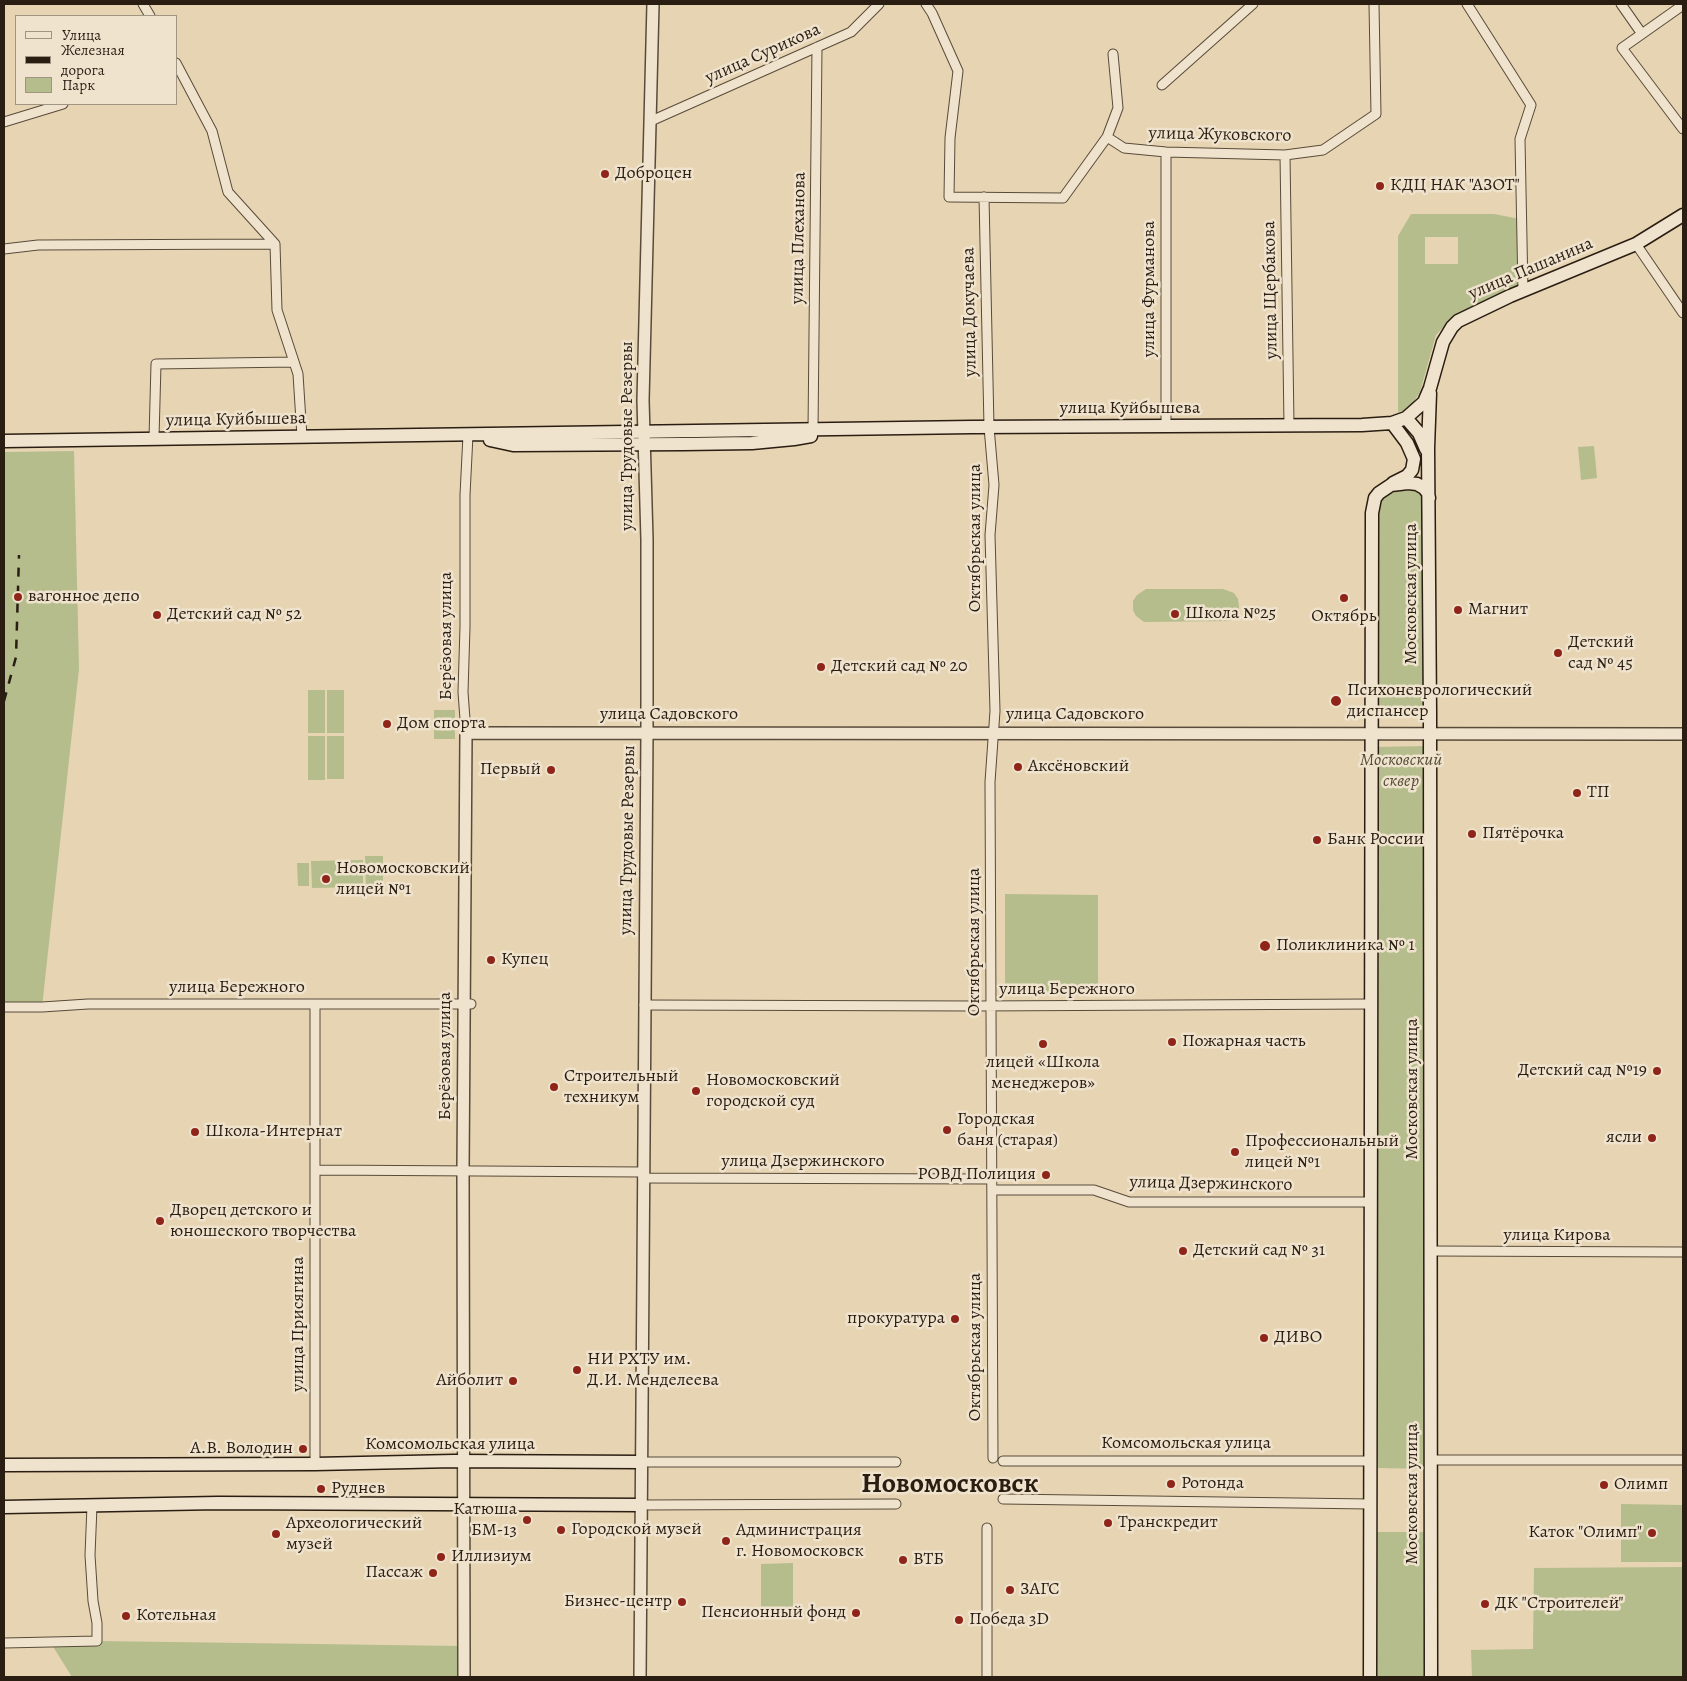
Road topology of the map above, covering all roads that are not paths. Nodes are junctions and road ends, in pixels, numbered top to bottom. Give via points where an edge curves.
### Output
1 (143, 4) edge
2 (653, 4) edge
3 (880, 4) edge
4 (926, 4) edge
5 (1253, 4) edge
6 (1374, 4) edge
7 (1467, 4) edge
8 (1621, 4) edge
9 (1683, 5) edge
10 (149, 15) edge
11 (1642, 34) junction
12 (817, 47) junction
13 (1113, 54) dead end
14 (178, 68) edge
15 (1162, 85) dead end
16 (60, 105) edge
17 (651, 121) junction
18 (4, 122) edge
19 (1683, 129) edge
20 (1107, 137) junction
21 (1166, 152) junction
22 (1285, 155) junction
23 (984, 197) junction
24 (1683, 214) edge
25 (275, 244) junction
26 (1636, 244) junction
27 (4, 249) edge
28 (1523, 291) junction
29 (1683, 313) edge
30 (294, 362) junction
31 (1430, 388) junction
32 (1406, 418) junction
33 (1392, 423) junction
34 (1289, 425) junction
35 (989, 427) junction
36 (1166, 427) junction
37 (855, 429) junction
38 (813, 430) junction
39 (468, 435) junction
40 (302, 437) junction
41 (154, 438) junction
42 (644, 438) junction
43 (4, 441) edge
44 (1428, 458) junction
45 (1390, 485) junction
46 (1430, 501) junction
47 (466, 732) junction
48 (646, 732) junction
49 (993, 732) junction
50 (1371, 734) junction
51 (1430, 734) junction
52 (1683, 734) edge
53 (468, 1004) junction
54 (1370, 1004) junction
55 (315, 1005) junction
56 (644, 1005) junction
57 (991, 1006) junction
58 (4, 1007) edge
59 (316, 1170) junction
60 (463, 1170) junction
61 (643, 1175) junction
62 (992, 1179) junction
63 (992, 1190) junction
64 (1370, 1202) junction
65 (1431, 1251) junction
66 (1683, 1252) edge
67 (993, 1458) dead end
68 (1431, 1460) junction
69 (1683, 1460) edge
70 (464, 1461) junction
71 (1370, 1461) junction
72 (642, 1462) junction
73 (896, 1462) dead end
74 (1003, 1462) dead end
75 (315, 1464) junction
76 (4, 1465) edge
77 (1003, 1499) dead end
78 (465, 1504) junction
79 (896, 1504) dead end
80 (1370, 1504) junction
81 (642, 1505) junction
82 (92, 1506) junction
83 (4, 1507) edge
84 (987, 1528) dead end
85 (4, 1643) edge
86 (464, 1677) edge
87 (640, 1677) edge
88 (987, 1677) edge
89 (1370, 1677) edge
90 (1431, 1677) edge

1 - 10 street
2 - 17 street, улица Трудовые Резервы
3 - 12 street, улица Сурикова via 851,32
4 - 23 street via 958,71 950,138 949,197
5 - 15 street
6 - 22 street, улица Жуковского via 1376,114 1323,150
7 - 28 street via 1531,105 1520,139
8 - 11 street
9 - 11 street
11 - 19 street via 1622,48
12 - 17 street, улица Сурикова
12 - 38 street, улица Плеханова
13 - 20 street via 1118,108
14 - 25 street via 212,131 228,192
16 - 18 street
17 - 42 street, улица Трудовые Резервы
20 - 21 street, улица Жуковского via 1124,148
20 - 23 street via 1063,198
21 - 22 street, улица Жуковского
21 - 36 street, улица Фурманова
22 - 34 street, улица Щербакова
23 - 35 street, улица Докучаева
24 - 26 main road, улица Пашанина
25 - 27 street via 38,245
25 - 30 street via 277,310
26 - 28 main road, улица Пашанина
26 - 29 street
28 - 31 main road, улица Пашанина via 1466,316 1452,327 1443,342
30 - 40 street via 298,374
30 - 41 street via 156,364
31 - 32 main road, улица Куйбышева via 1420,406
31 - 44 main road
32 - 33 main road, улица Куйбышева
32 - 44 main road via 1419,433
33 - 34 main road, улица Куйбышева
33 - 45 main road via 1408,443 1414,459 1407,476
34 - 36 main road, улица Куйбышева
35 - 36 main road, улица Куйбышева
35 - 37 main road, улица Куйбышева
35 - 49 street, Октябрьская улица via 994,484 990,535
37 - 38 main road, улица Куйбышева
37 - 42 main road via 794,440 752,443
38 - 42 main road, улица Куйбышева
39 - 40 main road, улица Куйбышева
39 - 42 main road, улица Куйбышева via 514,445
39 - 47 street, Берёзовая улица via 463,692
40 - 41 main road, улица Куйбышева
41 - 43 main road, улица Куйбышева
42 - 48 street, улица Трудовые Резервы
44 - 46 main road, Московская улица
45 - 46 main road via 1418,484 1428,493
45 - 50 main road via 1375,498 1372,513
46 - 51 main road, Московская улица
47 - 48 street, улица Садовского
47 - 53 street, Берёзовая улица
48 - 49 street, улица Садовского
48 - 56 street, улица Трудовые Резервы
49 - 50 street, улица Садовского
49 - 57 street, Октябрьская улица via 990,782
50 - 51 street, улица Садовского
50 - 54 main road
51 - 52 street, улица Садовского
51 - 65 main road, Московская улица
53 - 55 street, улица Бережного
53 - 60 street, Берёзовая улица
54 - 57 street, улица Бережного
54 - 64 main road
55 - 58 street, улица Бережного
55 - 59 street, улица Присягина
56 - 57 street, улица Бережного
56 - 61 street, улица Трудовые Резервы
57 - 62 street, Октябрьская улица
59 - 60 street, улица Дзержинского
59 - 75 street, улица Присягина
60 - 61 street, улица Дзержинского
60 - 70 street, Берёзовая улица
61 - 62 street, улица Дзержинского
61 - 72 street, улица Трудовые Резервы
62 - 63 street, Октябрьская улица
63 - 64 street, улица Дзержинского via 1094,1190 1129,1202
63 - 67 street, Октябрьская улица
64 - 71 main road
65 - 66 street, улица Кирова
65 - 68 main road, Московская улица
68 - 69 street
68 - 90 main road, Московская улица
70 - 72 main road, Комсомольская улица
70 - 75 main road, Комсомольская улица
70 - 78 street, Берёзовая улица
71 - 74 street, Комсомольская улица
71 - 80 main road
72 - 73 street, Комсомольская улица
72 - 81 street, улица Трудовые Резервы
75 - 76 main road, Комсомольская улица
77 - 80 street
78 - 81 main road
78 - 82 main road
78 - 86 street, Берёзовая улица
79 - 81 street
80 - 89 main road
81 - 87 street, улица Трудовые Резервы
82 - 83 main road
82 - 85 street via 90,1555 97,1641
84 - 88 street

